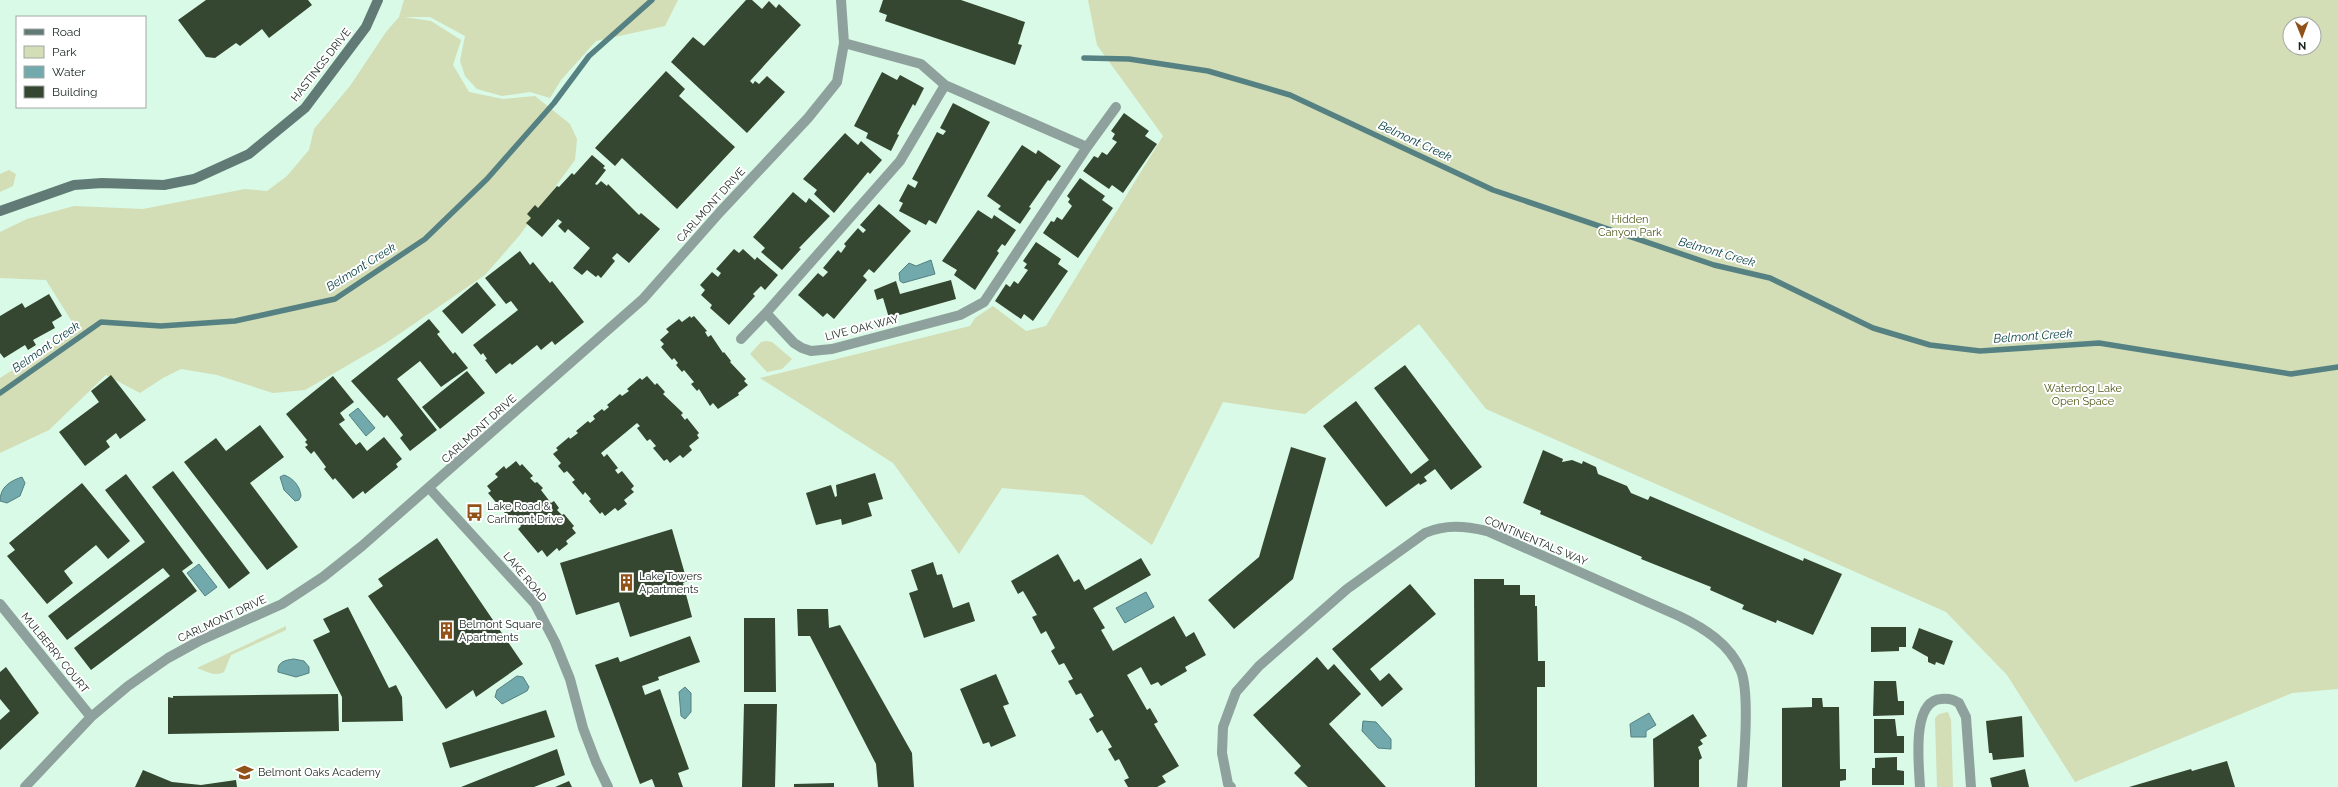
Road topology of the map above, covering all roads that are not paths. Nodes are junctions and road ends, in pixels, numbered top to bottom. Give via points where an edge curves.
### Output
1 (378, 0) edge
2 (841, 0) edge
3 (844, 43) junction
4 (945, 85) junction
5 (1116, 107) dead end
6 (1087, 147) junction
7 (0, 211) edge
8 (766, 313) junction
9 (741, 339) dead end
10 (430, 488) junction
11 (0, 604) edge
12 (91, 717) junction
13 (1228, 786) edge
14 (26, 787) edge
15 (608, 787) edge
16 (1742, 787) edge
17 (1920, 787) edge
18 (1971, 787) edge

1 - 7 street, HASTINGS DRIVE via 366,27 305,108 249,154 194,179 164,185 74,185
2 - 3 street, CARLMONT DRIVE
3 - 4 street via 921,64
3 - 10 street, CARLMONT DRIVE via 837,82 808,118 643,299
4 - 6 street
4 - 8 street via 900,161
5 - 6 street, LIVE OAK WAY
6 - 8 street, LIVE OAK WAY via 984,302 968,312 832,349 811,351 794,343
8 - 9 street
10 - 12 street, CARLMONT DRIVE via 323,577 282,604 199,641 168,658 128,686
10 - 15 street, LAKE ROAD via 535,604 556,642 593,755
11 - 12 street, MULBERRY COURT
12 - 14 street, CARLMONT DRIVE
13 - 16 street, CONTINENTALS WAY via 1222,753 1223,727 1236,692 1259,666 1347,589 1425,533 1437,528 1456,526 1487,531 1679,616 1700,626 1726,647 1741,672 1745,699
17 - 18 street via 1922,713 1927,705 1937,699 1946,698 1959,703 1966,717

